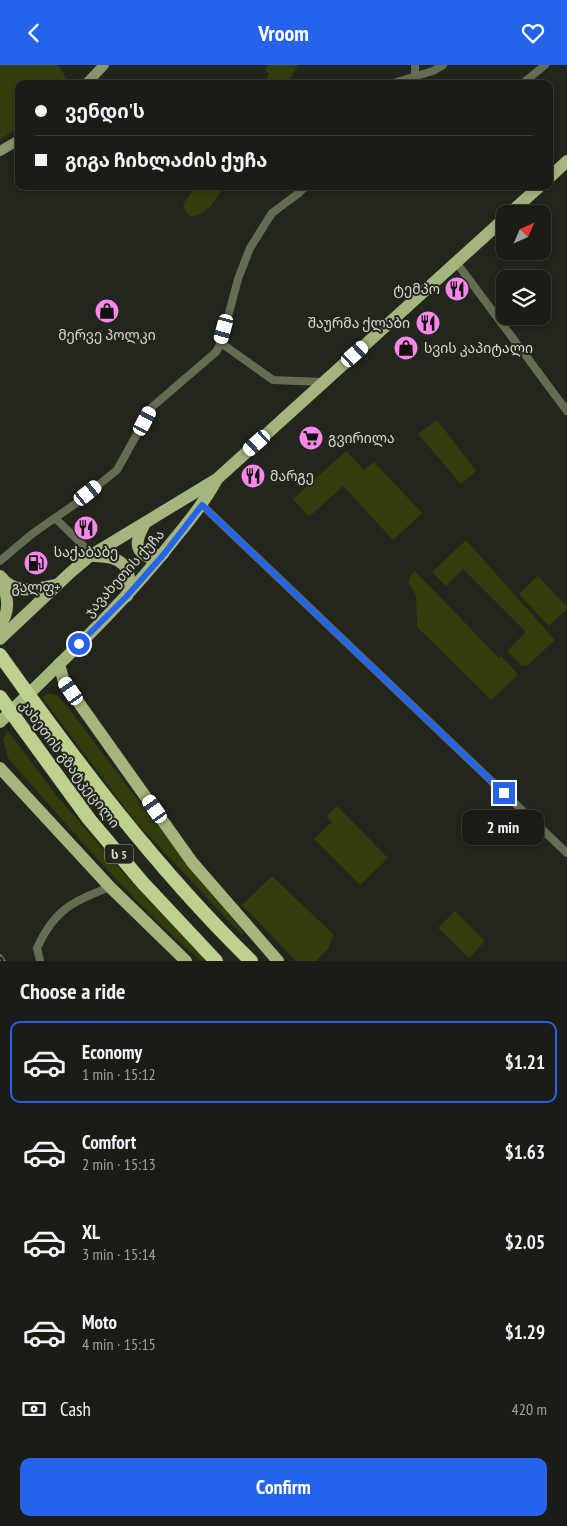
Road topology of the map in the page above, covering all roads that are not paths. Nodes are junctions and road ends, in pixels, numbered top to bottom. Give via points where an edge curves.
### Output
1 (104, 65) edge
2 (415, 65) edge
3 (443, 65) edge
4 (544, 65) edge
5 (416, 76) junction
6 (90, 80) edge
7 (403, 80) edge
8 (527, 80) edge
9 (15, 142) edge
10 (0, 151) edge
11 (567, 161) edge
12 (553, 174) edge
13 (302, 190) edge
14 (536, 190) edge
15 (519, 205) edge
16 (496, 226) edge
17 (456, 262) junction
18 (221, 343) junction
19 (324, 382) junction
20 (566, 407) edge
21 (218, 479) junction
22 (202, 505) junction
23 (55, 518) junction
24 (144, 525) junction
25 (164, 554) junction
26 (91, 556) junction
27 (0, 561) edge
28 (1, 577) edge
29 (57, 584) junction
30 (127, 596) junction
31 (0, 625) edge
32 (0, 639) edge
33 (0, 655) edge
34 (59, 664) junction
35 (0, 697) edge
36 (0, 722) edge
37 (1, 770) edge
38 (567, 853) edge
39 (110, 887) junction
40 (232, 942) junction
41 (40, 961) edge
42 (186, 961) edge
43 (216, 961) edge
44 (251, 961) edge
45 (260, 961) edge
46 (278, 961) edge

1 - 6 street
2 - 5 street
3 - 5 street
4 - 8 street
5 - 7 street
9 - 10 street
11 - 12 main road
13 - 18 street via 272,213 250,248
14 - 15 main road
16 - 17 main road, ჯავახეთის ქუჩა
17 - 19 main road, ჯავახეთის ქუჩა
17 - 20 street
18 - 19 street via 273,380
18 - 23 street via 216,352 152,407 117,470
19 - 21 main road, ჯავახეთის ქუჩა
21 - 22 main road, ჯავახეთის ქუჩა
21 - 24 main road, ჯავახეთის ქუჩა
22 - 25 main road, ჯავახეთის ქუჩა
22 - 38 street
23 - 26 street
23 - 27 street
24 - 25 main road via 137,540 140,552 150,558
24 - 26 main road, ჯავახეთის ქუჩა
25 - 30 main road, ჯავახეთის ქუჩა
26 - 29 main road, ჯავახეთის ქუჩა
26 - 30 main road via 112,557 123,565 130,576
28 - 29 main road via 8,584 24,590 33,591
28 - 31 main road via 8,602
29 - 32 main road, ჯავახეთის ქუჩა
30 - 34 main road, ჯავახეთის ქუჩა
33 - 40 highway, კახეთის გზატკეცილი / ს 5 via 106,799
34 - 36 main road, ჯავახეთის ქუჩა
34 - 46 main road via 64,681 192,862
35 - 43 highway, კახეთის გზატკეცილი / ს 5 via 107,840
37 - 39 main road
39 - 41 street via 75,901 57,916 37,948
39 - 42 main road
40 - 44 highway, კახეთის გზატკეცილი / ს 5
40 - 45 highway

